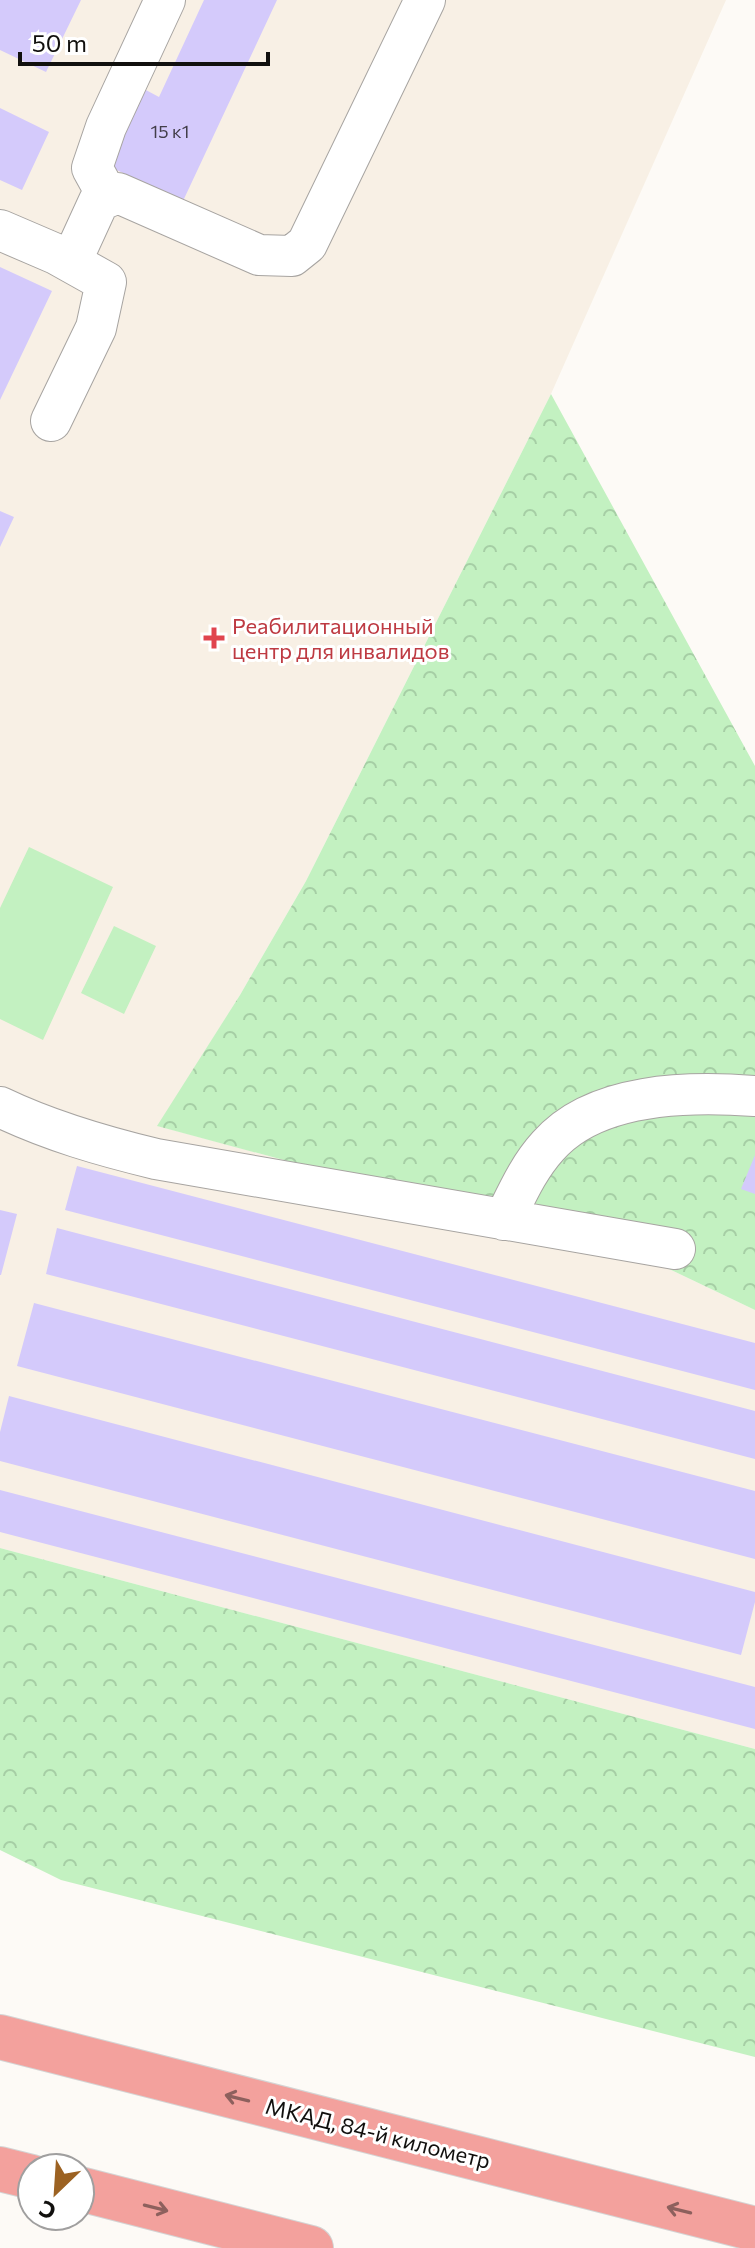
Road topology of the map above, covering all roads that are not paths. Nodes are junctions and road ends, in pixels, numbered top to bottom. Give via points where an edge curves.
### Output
1 (425, 0) edge
2 (161, 3) edge
3 (108, 197) junction
4 (0, 230) edge
5 (71, 262) junction
6 (51, 421) dead end
7 (755, 1096) edge
8 (0, 1107) edge
9 (504, 1220) junction
10 (675, 1249) dead end
11 (0, 2037) edge
12 (96, 2193) edge
13 (755, 2229) edge
14 (311, 2248) edge

1 - 3 street via 307,244 292,256 259,255 118,193
2 - 3 street via 92,168
3 - 5 street via 99,201
4 - 5 street
5 - 6 street via 106,282 96,328
7 - 9 street via 672,1094 590,1115 549,1144 530,1168
8 - 9 street via 86,1142 156,1159
9 - 10 street
13 -> 11 highway, МКАД, 84-й километр
12 -> 14 highway

